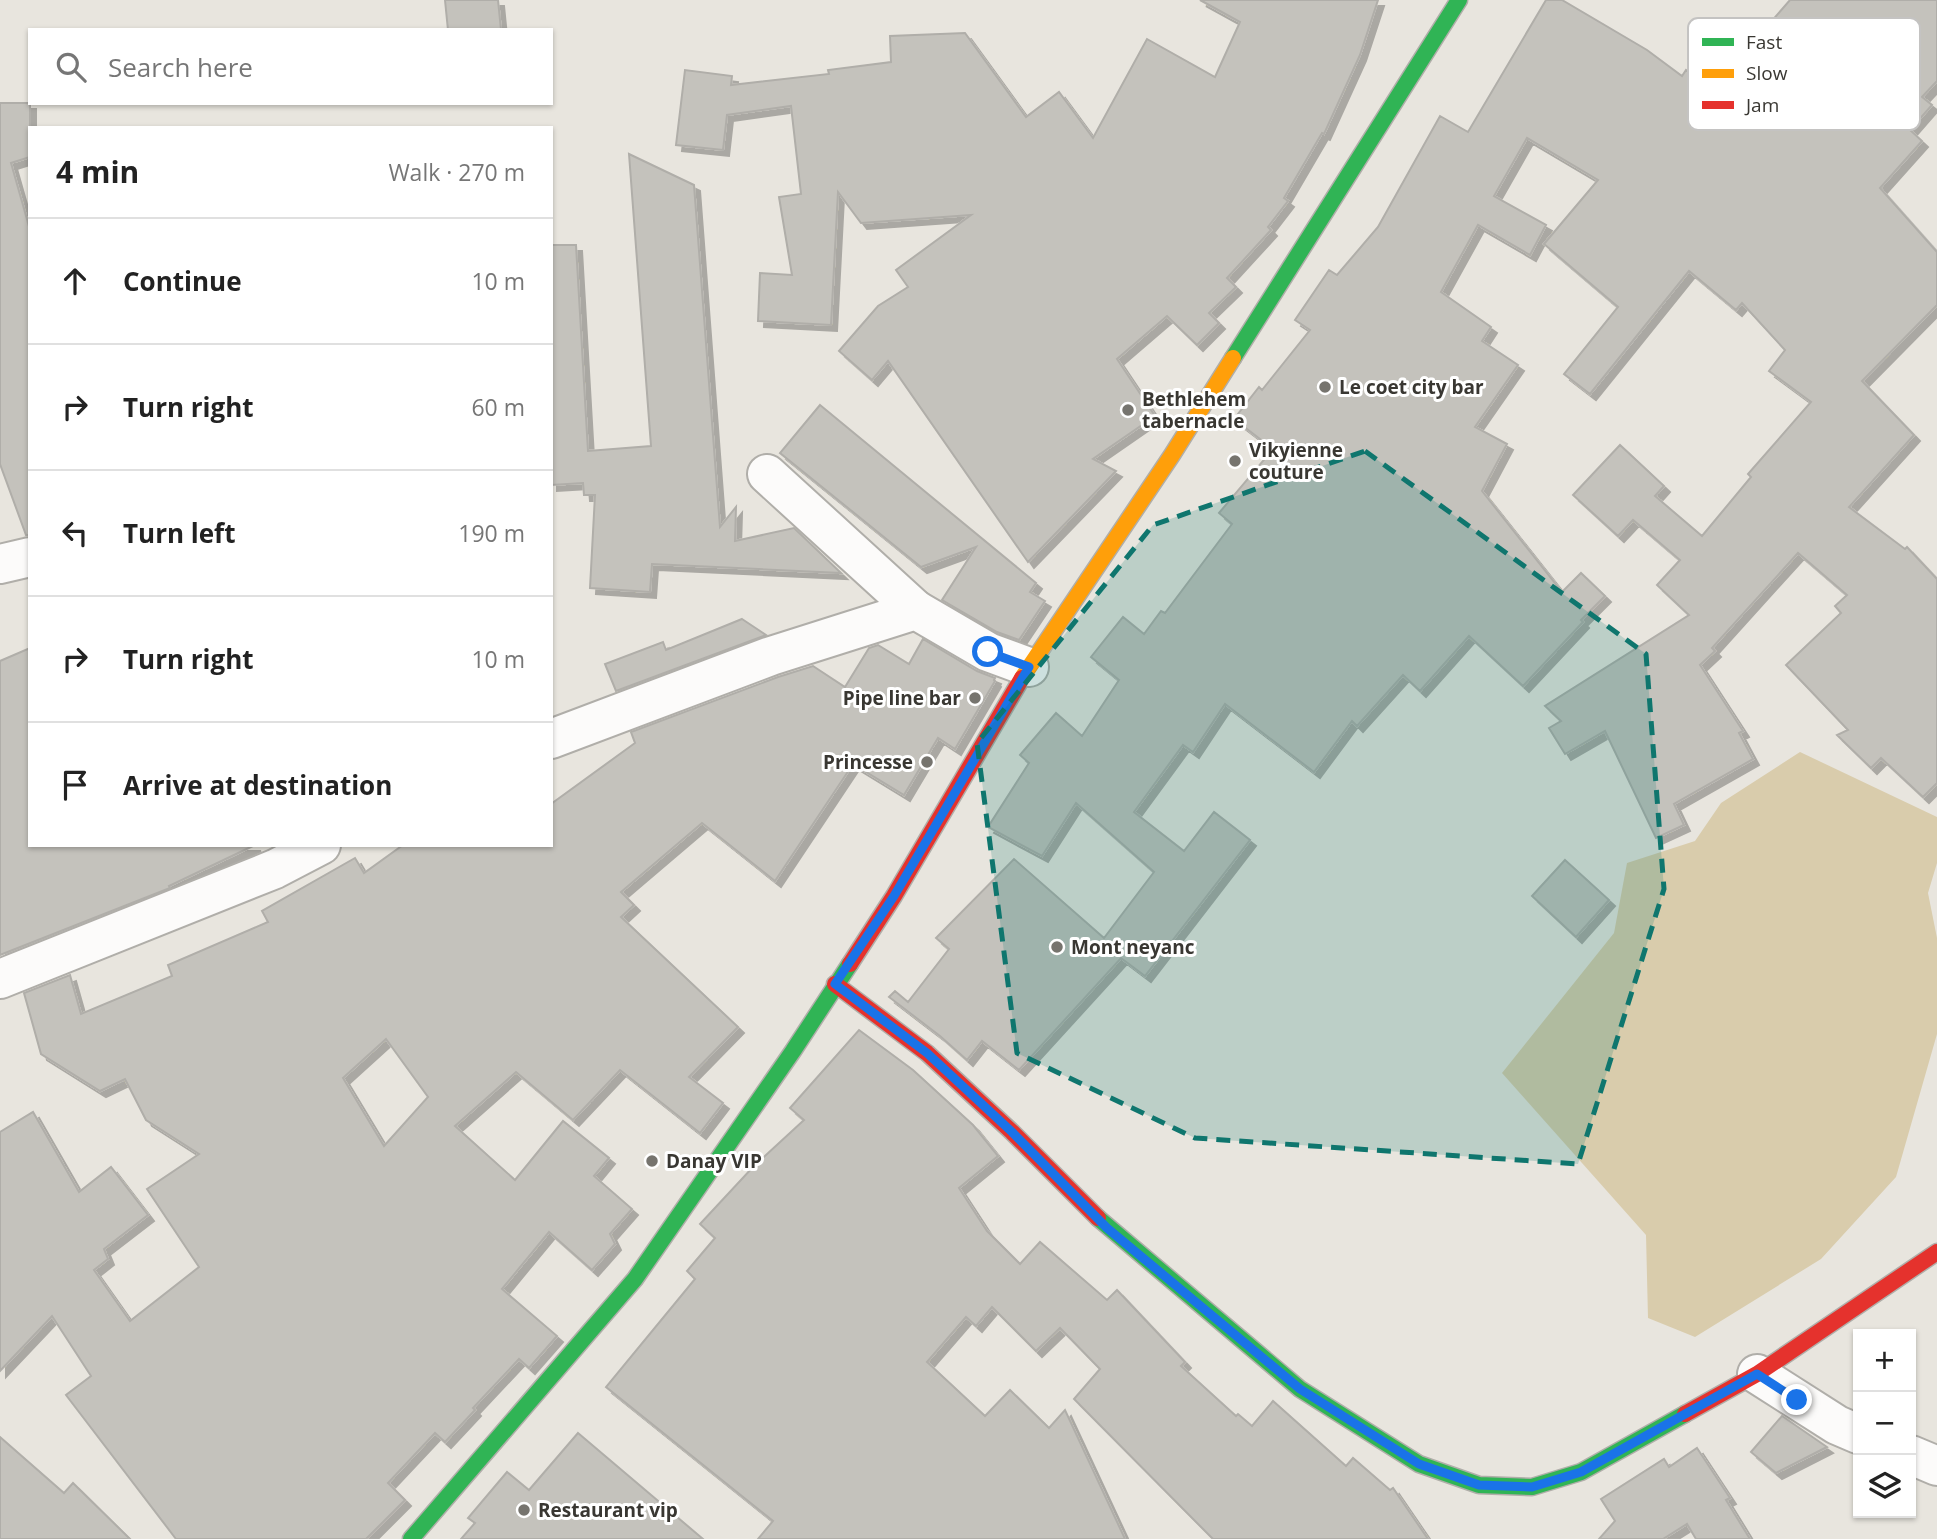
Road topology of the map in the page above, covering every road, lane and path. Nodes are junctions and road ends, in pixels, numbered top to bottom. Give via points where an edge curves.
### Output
1 (1459, 0) edge
2 (767, 474) dead end
3 (28, 557) edge
4 (0, 564) edge
5 (916, 610) junction
6 (1029, 667) junction
7 (553, 738) edge
8 (317, 847) edge
9 (0, 979) edge
10 (835, 984) junction
11 (1937, 1252) edge
12 (1757, 1374) junction
13 (1853, 1432) edge
14 (1916, 1457) edge
15 (1937, 1466) edge
16 (411, 1539) edge

1 - 6 street via 1172,456
2 - 5 street
3 - 4 street
5 - 6 street via 988,652
5 - 7 street via 771,656
6 - 10 street via 894,896
8 - 9 street via 275,869
10 - 12 street via 927,1053 1107,1228 1300,1389 1419,1464 1479,1485 1532,1487 1581,1472
10 - 16 street via 635,1279
11 - 12 street
12 - 13 street
14 - 15 street

